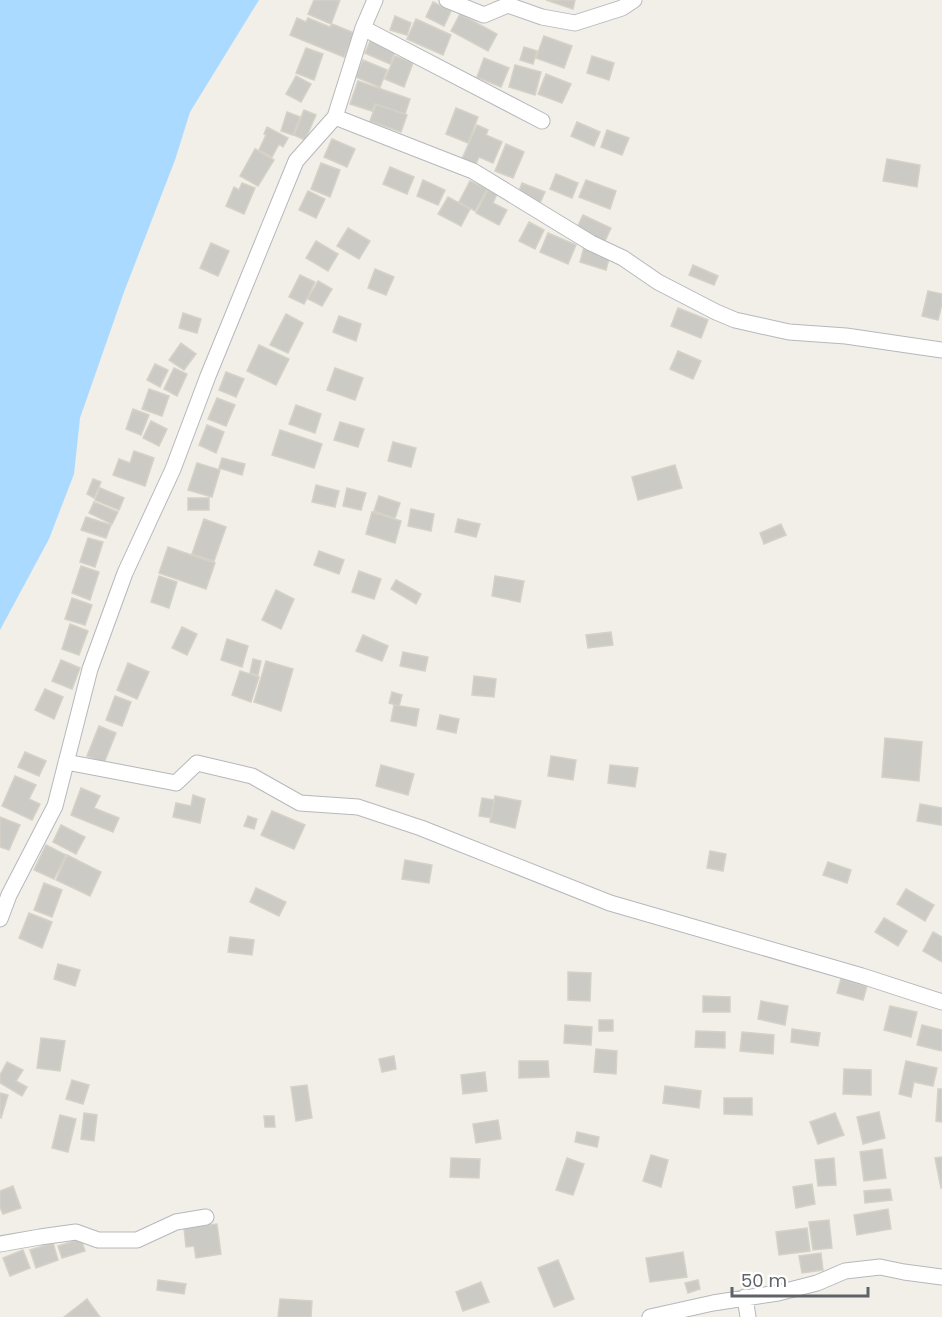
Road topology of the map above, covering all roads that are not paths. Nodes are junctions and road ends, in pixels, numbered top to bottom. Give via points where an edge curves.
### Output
1 (375, 0) edge
2 (447, 0) edge
3 (634, 0) edge
4 (363, 28) junction
5 (335, 117) junction
6 (542, 121) dead end
7 (942, 350) edge
8 (66, 762) junction
9 (0, 919) edge
10 (942, 1002) edge
11 (206, 1217) dead end
12 (0, 1244) edge
13 (942, 1277) edge
14 (745, 1297) junction
15 (650, 1317) edge
16 (748, 1317) edge

1 - 4 street
2 - 3 street via 484,15 508,5 575,23 622,8
4 - 5 street
4 - 6 street
5 - 7 street via 473,171 658,282 735,320 789,332
5 - 8 street via 291,171 173,468 125,573 90,669
8 - 9 street via 55,806
8 - 10 street via 177,783 197,763 252,776 300,803 358,807 610,903
11 - 12 street via 176,1222 137,1240 98,1240 76,1232
13 - 14 street via 880,1267 845,1271 817,1283
14 - 15 street
14 - 16 street

